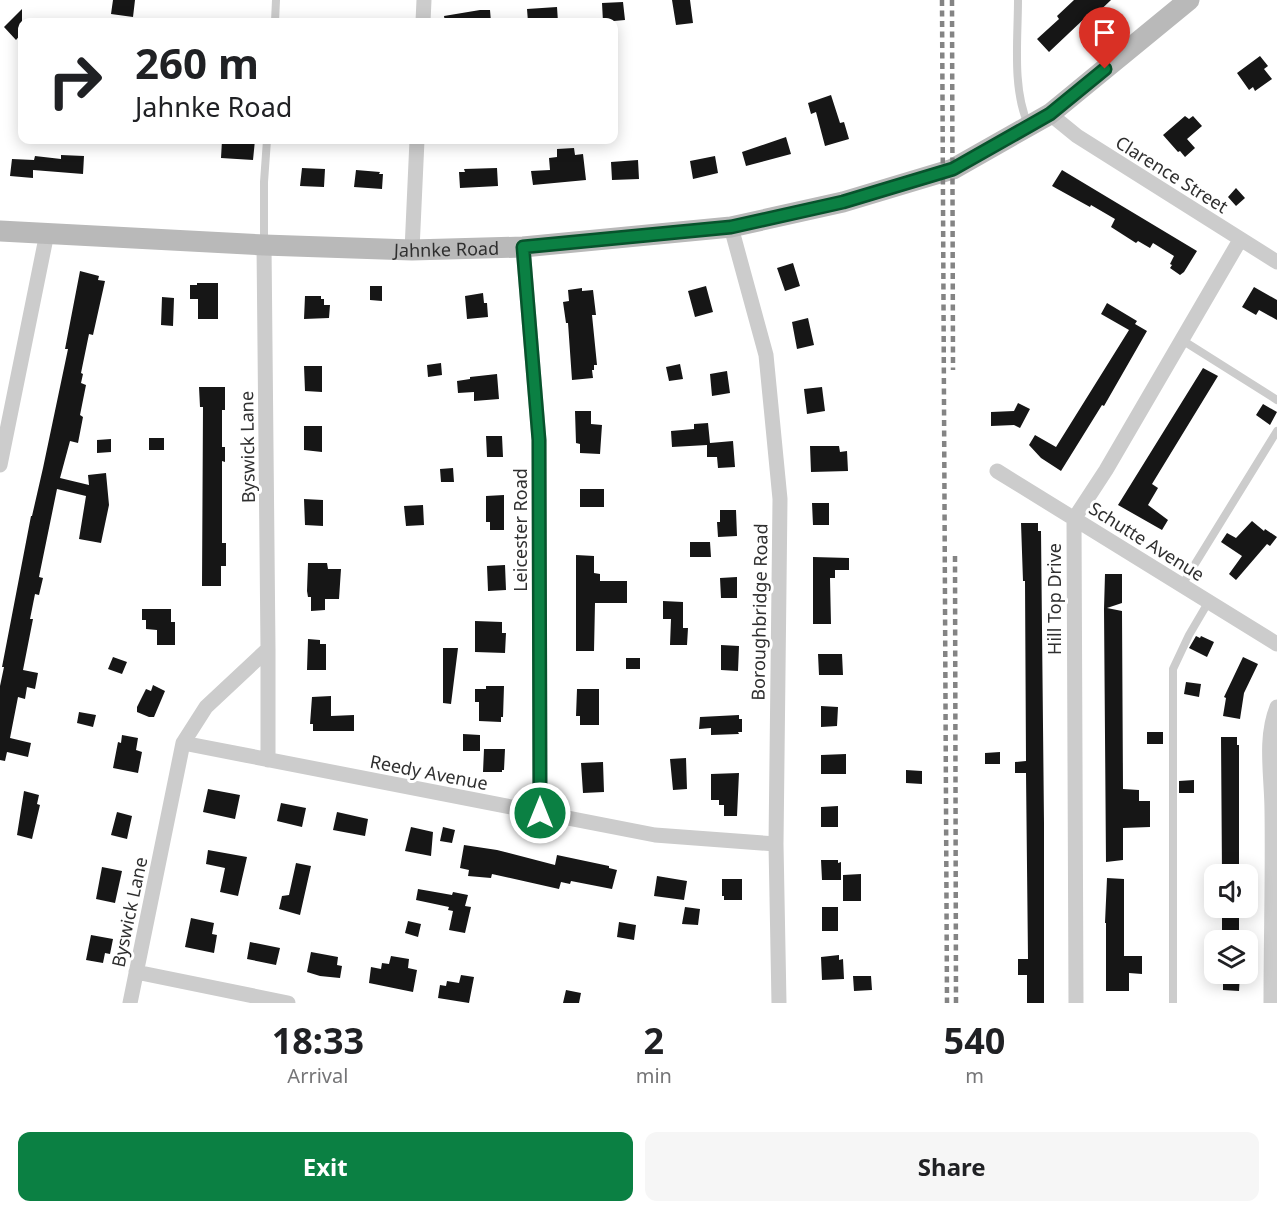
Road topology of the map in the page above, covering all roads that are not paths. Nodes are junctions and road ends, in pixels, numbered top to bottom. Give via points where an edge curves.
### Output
1 (276, 0) edge
2 (424, 0) edge
3 (1018, 0) edge
4 (1189, 0) edge
5 (275, 18) edge
6 (423, 18) edge
7 (1050, 114) junction
8 (1029, 126) junction
9 (267, 144) edge
10 (417, 144) edge
11 (731, 227) junction
12 (0, 231) edge
13 (47, 233) junction
14 (1240, 240) junction
15 (264, 245) junction
16 (523, 247) junction
17 (412, 250) junction
18 (1277, 262) edge
19 (1182, 340) junction
20 (1277, 400) edge
21 (1277, 431) edge
22 (0, 465) edge
23 (997, 471) dead end
24 (1074, 519) junction
25 (1182, 585) junction
26 (1209, 601) junction
27 (1277, 644) edge
28 (268, 649) junction
29 (1277, 707) edge
30 (183, 743) junction
31 (268, 760) junction
32 (540, 813) junction
33 (776, 844) junction
34 (1274, 939) edge
35 (136, 972) junction
36 (130, 1003) edge
37 (288, 1003) edge
38 (779, 1003) edge
39 (1076, 1003) edge
40 (1173, 1003) edge
41 (1271, 1003) edge

1 - 5 lane
2 - 6 street
3 - 8 lane via 1019,92
4 - 7 main road, Jahnke Road
7 - 8 main road, Jahnke Road
7 - 14 street, Clarence Street via 1077,136
8 - 11 main road, Jahnke Road via 953,169 843,202
9 - 15 lane
10 - 17 street
11 - 16 main road, Jahnke Road
11 - 33 street, Boroughbridge Road via 766,355 780,499
12 - 13 main road, Jahnke Road
13 - 15 main road, Jahnke Road
13 - 22 street
14 - 18 street, Clarence Street
14 - 19 street, Hill Top Drive
15 - 17 main road, Jahnke Road
15 - 28 street, Byswick Lane
16 - 17 main road, Jahnke Road
16 - 32 street, Leicester Road via 539,440
19 - 20 lane
19 - 24 street, Hill Top Drive
21 - 25 lane
23 - 24 street, Schutte Avenue
24 - 25 street, Schutte Avenue
24 - 39 street, Hill Top Drive
25 - 26 street, Schutte Avenue
26 - 27 street, Schutte Avenue
26 - 40 lane via 1173,669
28 - 30 street, Byswick Lane via 206,707
28 - 31 street, Byswick Lane
29 - 34 street via 1269,759
30 - 31 street, Reedy Avenue
30 - 35 street, Byswick Lane
31 - 32 street, Reedy Avenue
32 - 33 street, Reedy Avenue via 655,835
33 - 38 street, Boroughbridge Road
34 - 41 street
35 - 36 street, Byswick Lane
35 - 37 street

